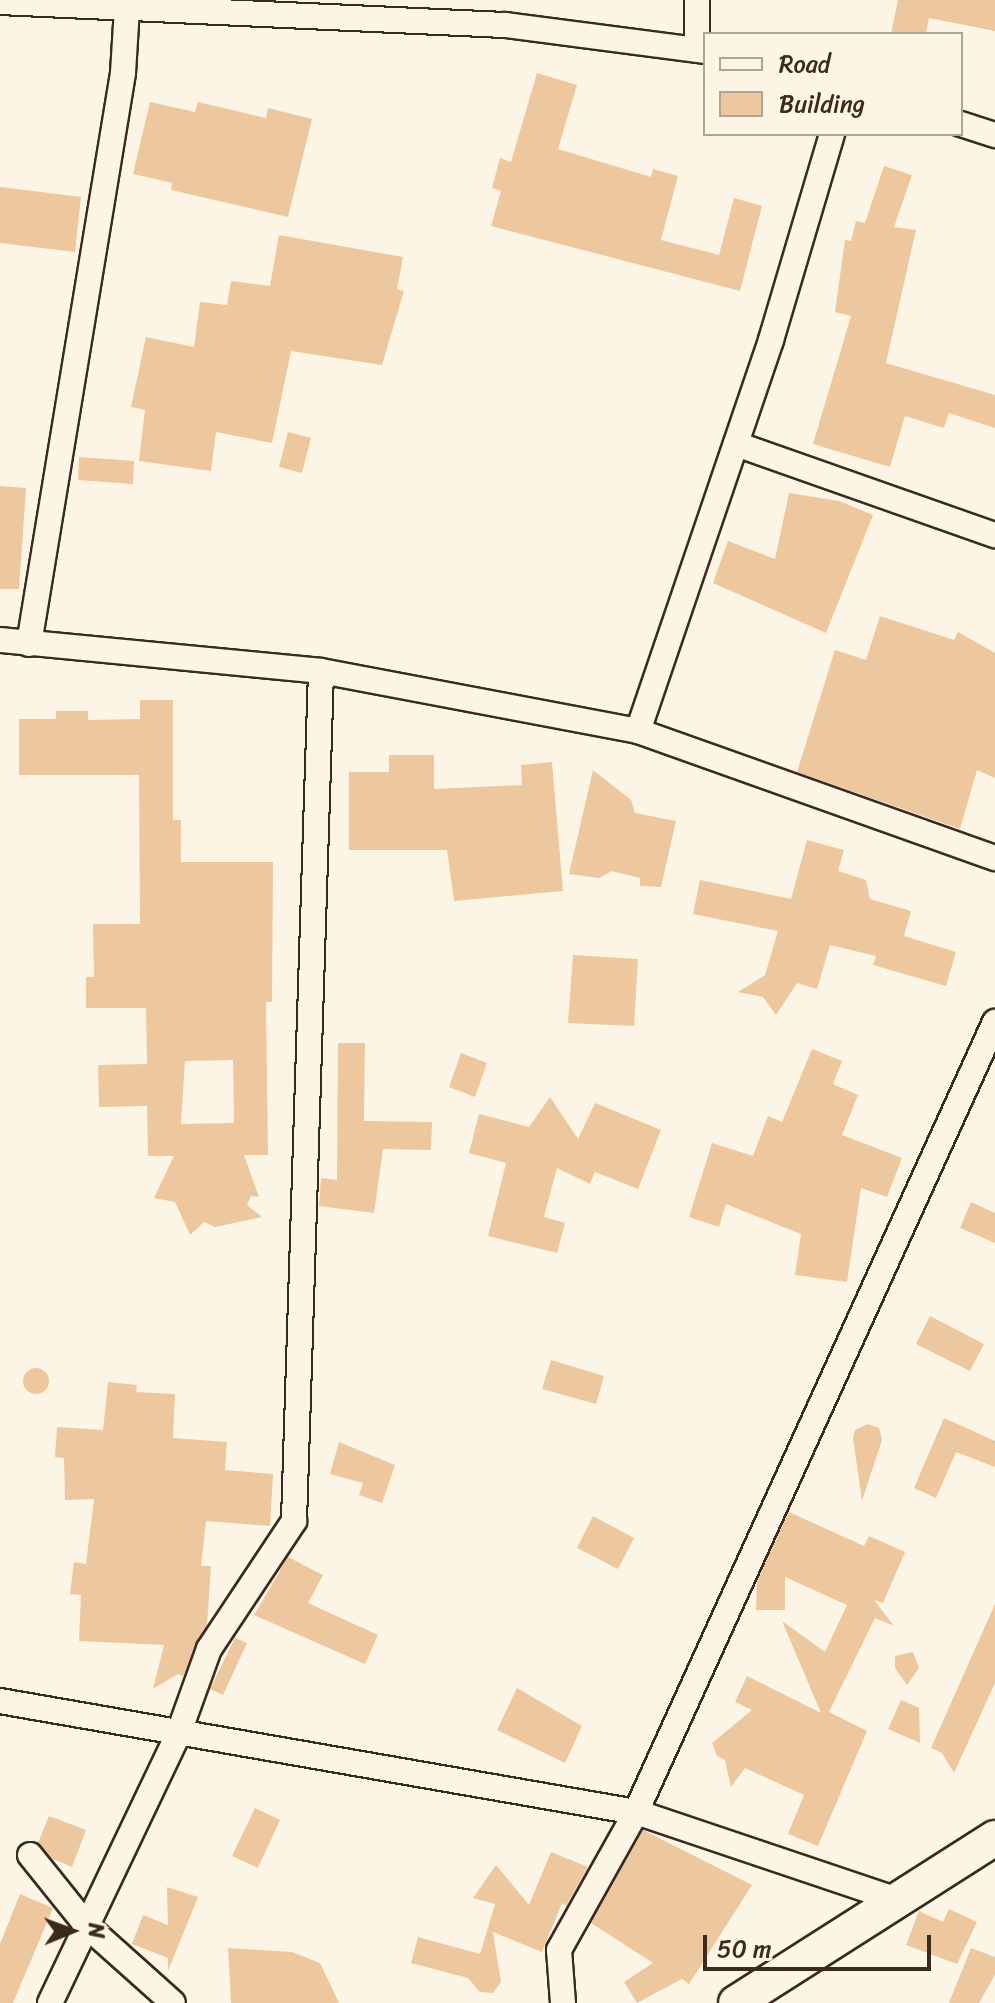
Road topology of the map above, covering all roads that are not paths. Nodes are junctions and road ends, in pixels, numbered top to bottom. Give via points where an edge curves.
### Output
1 (697, 0) edge
2 (0, 2) edge
3 (218, 5) edge
4 (127, 8) junction
5 (701, 50) edge
6 (963, 125) edge
7 (995, 135) edge
8 (831, 136) edge
9 (736, 444) junction
10 (995, 535) edge
11 (0, 640) edge
12 (29, 644) junction
13 (321, 671) junction
14 (638, 731) junction
15 (995, 858) edge
16 (995, 1022) edge
17 (0, 1701) edge
18 (178, 1735) junction
19 (636, 1812) junction
20 (995, 1838) edge
21 (30, 1855) dead end
22 (898, 1900) junction
23 (87, 1926) junction
24 (50, 2003) edge
25 (173, 2003) edge
26 (563, 2003) edge
27 (736, 2003) edge

1 - 5 street
2 - 4 street
3 - 4 street
3 - 5 street via 505,25
4 - 12 street via 123,73
6 - 7 street
8 - 9 street
9 - 10 street
9 - 14 street
11 - 12 street
12 - 13 street
13 - 14 street
13 - 18 street via 294,1521 209,1649
14 - 15 street
16 - 19 street
17 - 18 street
18 - 19 street
18 - 23 street
19 - 22 street
19 - 26 street via 559,1950
20 - 22 street
21 - 23 street
22 - 27 street
23 - 24 street
23 - 25 street

